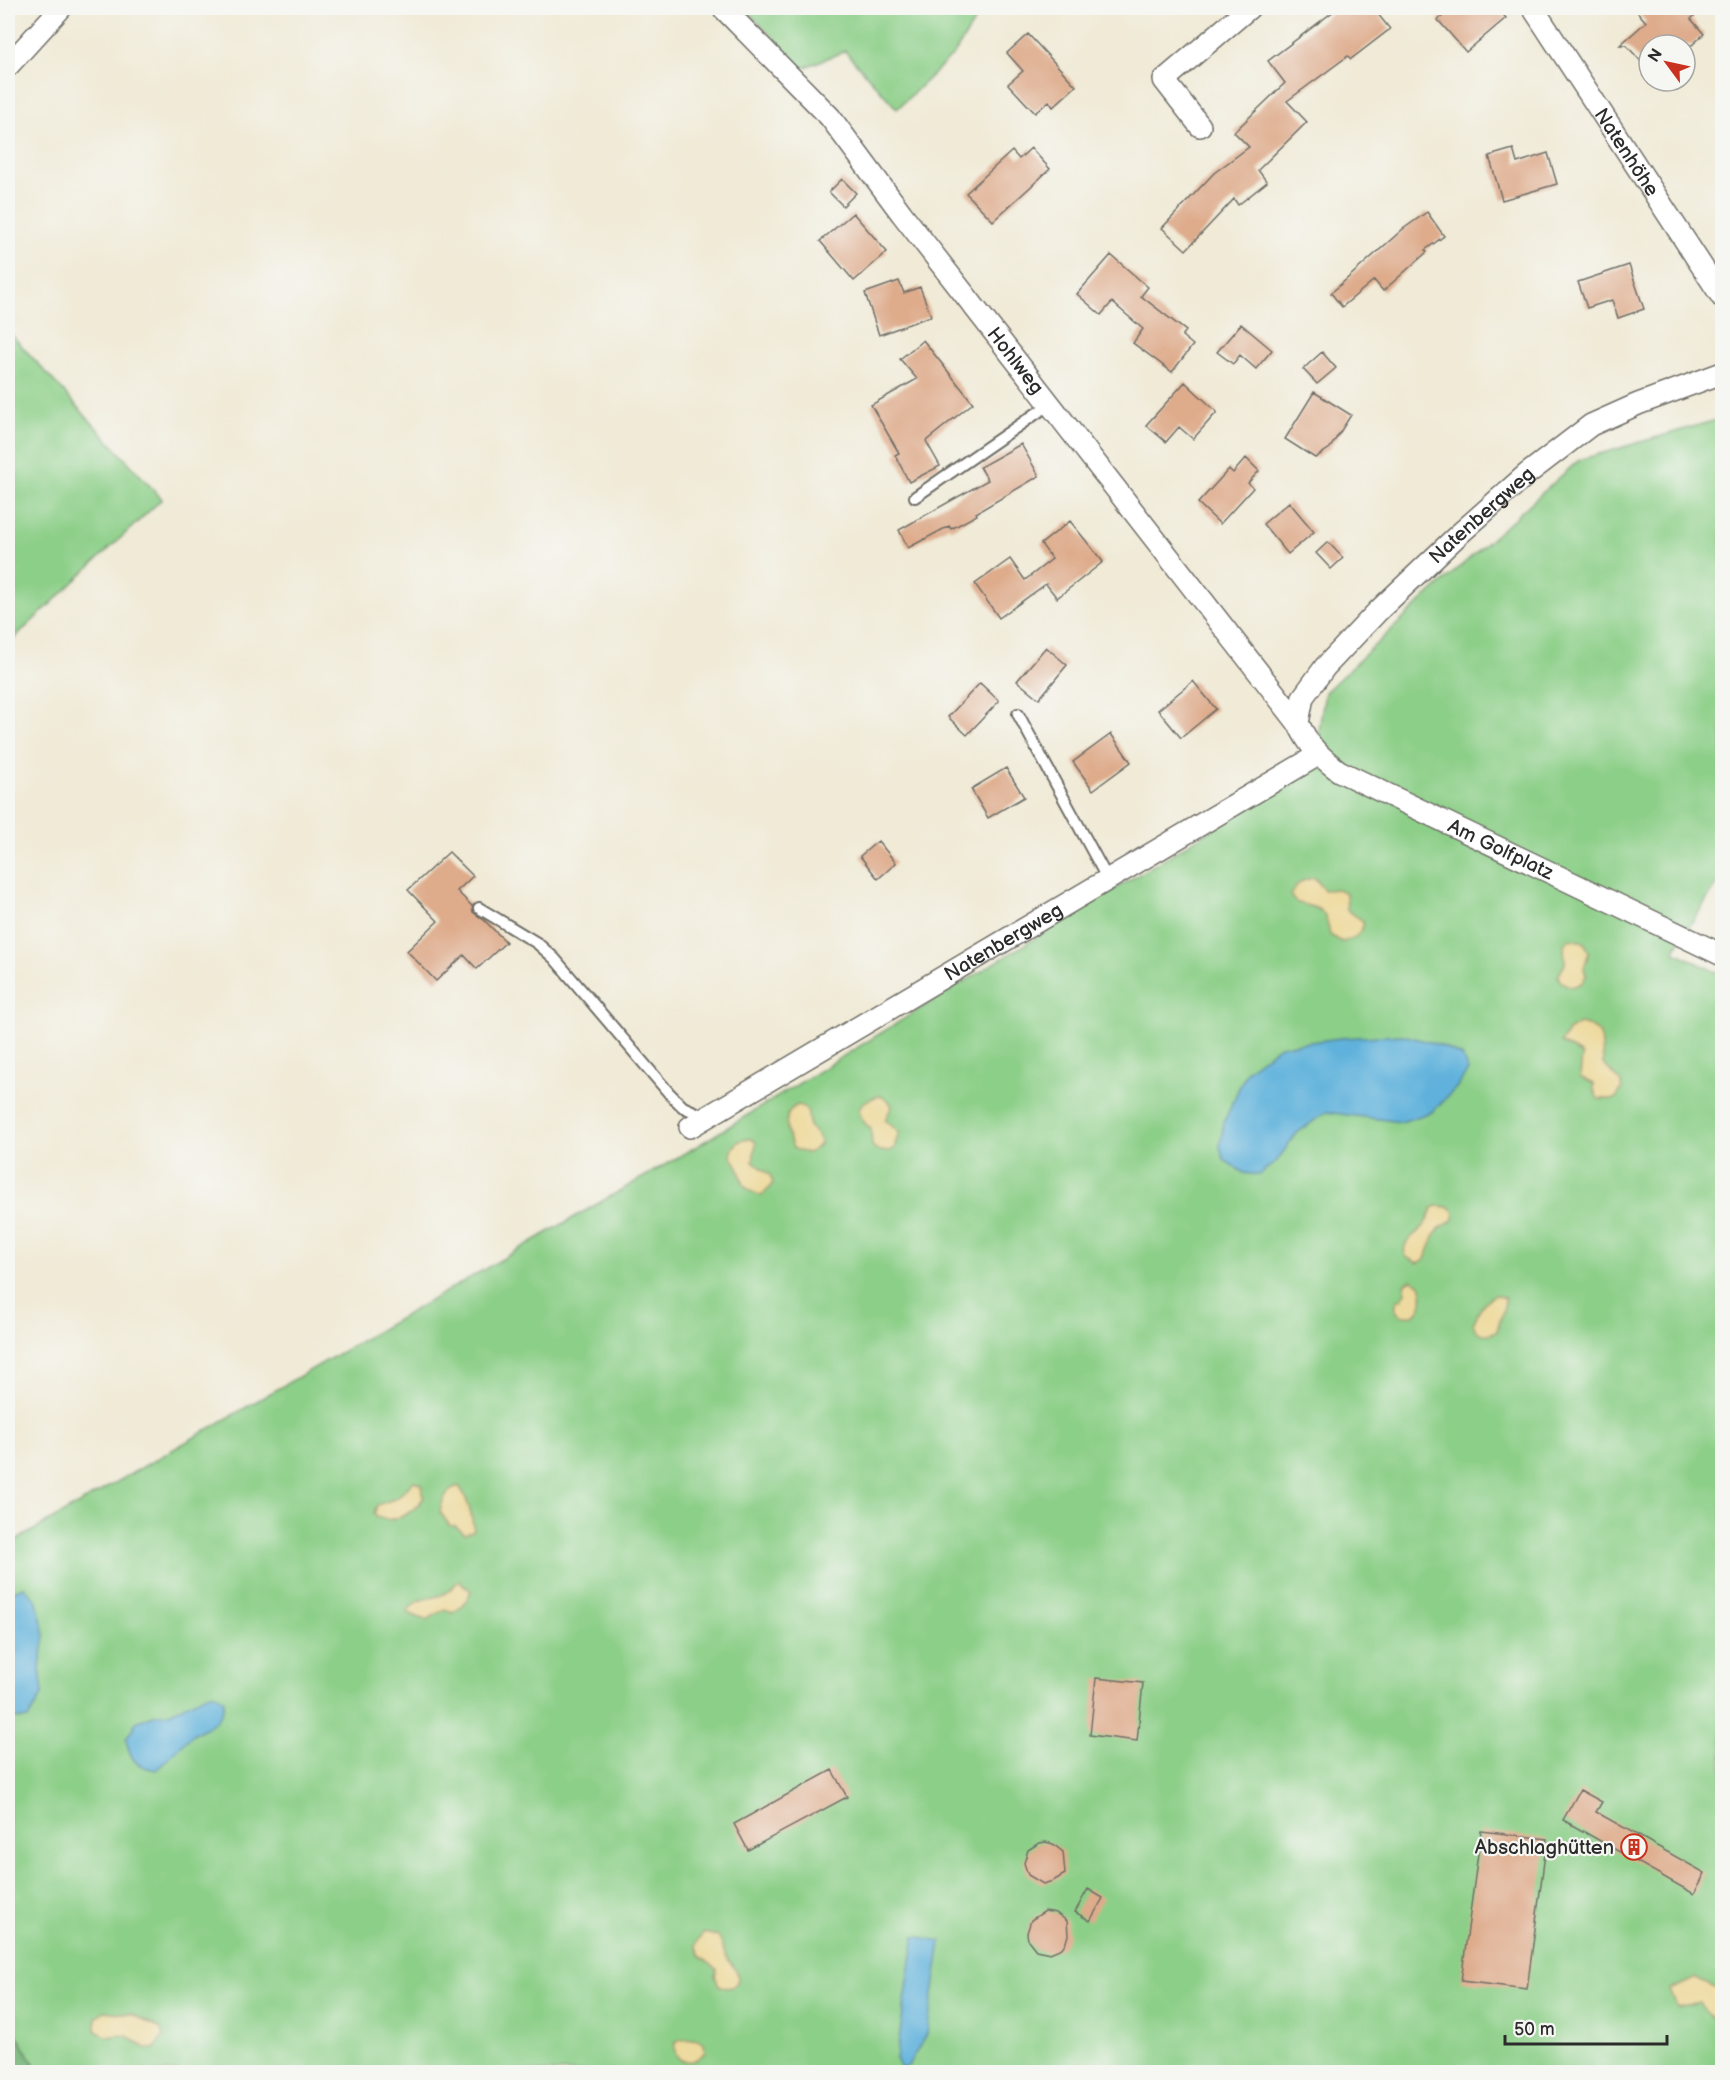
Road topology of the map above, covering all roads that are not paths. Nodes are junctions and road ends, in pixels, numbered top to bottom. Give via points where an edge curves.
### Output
1 (61, 8) edge
2 (723, 8) edge
3 (1249, 8) edge
4 (1533, 8) edge
5 (8, 66) edge
6 (1200, 126) dead end
7 (1722, 297) edge
8 (1722, 373) edge
9 (1050, 404) junction
10 (915, 497) dead end
11 (1018, 714) dead end
12 (1298, 723) junction
13 (1318, 755) junction
14 (1107, 878) junction
15 (479, 908) dead end
16 (1722, 956) edge
17 (698, 1122) joint

1 - 5 street
2 - 9 street, Hohlweg via 830,117
3 - 6 street via 1164,80
4 - 7 street, Natenhöhe
8 - 12 street, Natenbergweg via 1592,425 1527,474 1393,596 1324,667 1303,697
9 - 10 lane
9 - 12 street, Hohlweg
11 - 14 lane
12 - 13 street, Am Golfplatz
13 - 14 street, Natenbergweg
13 - 16 street, Am Golfplatz via 1339,771
14 - 17 street, Natenbergweg
15 - 17 lane via 546,950

